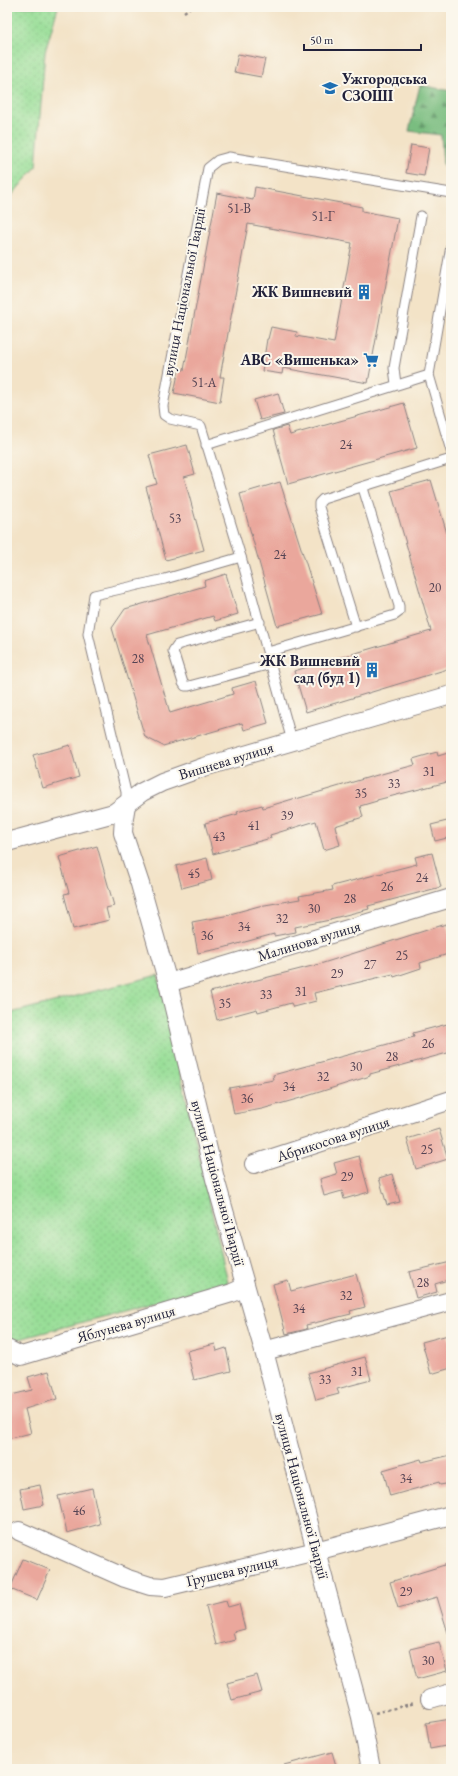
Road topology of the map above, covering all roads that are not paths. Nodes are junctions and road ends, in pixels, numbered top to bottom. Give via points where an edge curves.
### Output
1 (451, 193) edge
2 (421, 216) dead end
3 (451, 246) edge
4 (428, 375) junction
5 (396, 384) junction
6 (206, 445) junction
7 (451, 451) edge
8 (451, 460) edge
9 (363, 488) junction
10 (241, 557) junction
11 (260, 622) junction
12 (356, 627) junction
13 (268, 652) junction
14 (271, 664) junction
15 (451, 695) edge
16 (292, 741) junction
17 (126, 805) junction
18 (7, 842) edge
19 (451, 898) edge
20 (168, 983) junction
21 (451, 1100) edge
22 (254, 1164) dead end
23 (245, 1287) junction
24 (451, 1301) edge
25 (264, 1351) junction
26 (12, 1355) edge
27 (451, 1515) edge
28 (18, 1531) dead end
29 (316, 1551) junction
30 (451, 1693) edge
31 (430, 1699) road end
32 (371, 1769) edge

1 - 6 lane, вулиця Національної Гвардії via 229,157 218,160 208,168 163,406 164,415 170,419 201,426
2 - 5 lane via 394,368
3 - 4 lane
4 - 5 lane
4 - 7 lane
5 - 6 lane
6 - 10 lane
8 - 9 lane
9 - 12 lane via 400,612
9 - 12 lane via 323,499 319,503
10 - 11 lane
10 - 17 lane, вулиця Національної Гвардії via 165,580 94,595 88,634 126,792
11 - 13 lane
11 - 14 lane via 177,645 173,651 185,686
12 - 13 lane
13 - 14 lane
14 - 16 lane
15 - 16 street, Вишнева вулиця
16 - 17 street, Вишнева вулиця via 162,782 142,792
17 - 18 street, Вишнева вулиця via 114,813
17 - 20 street, вулиця Національної Гвардії via 124,833
19 - 20 street, Малинова вулиця
20 - 23 street, вулиця Національної Гвардії via 215,1179
21 - 22 street, Абрикосова вулиця
23 - 25 street, вулиця Національної Гвардії
23 - 26 street, Яблунева вулиця via 232,1293
24 - 25 street
25 - 29 street, вулиця Національної Гвардії
27 - 29 street, Грушева вулиця
28 - 29 street, Грушева вулиця via 125,1578 157,1587
29 - 32 street, вулиця Національної Гвардії via 361,1716
30 - 31 street

